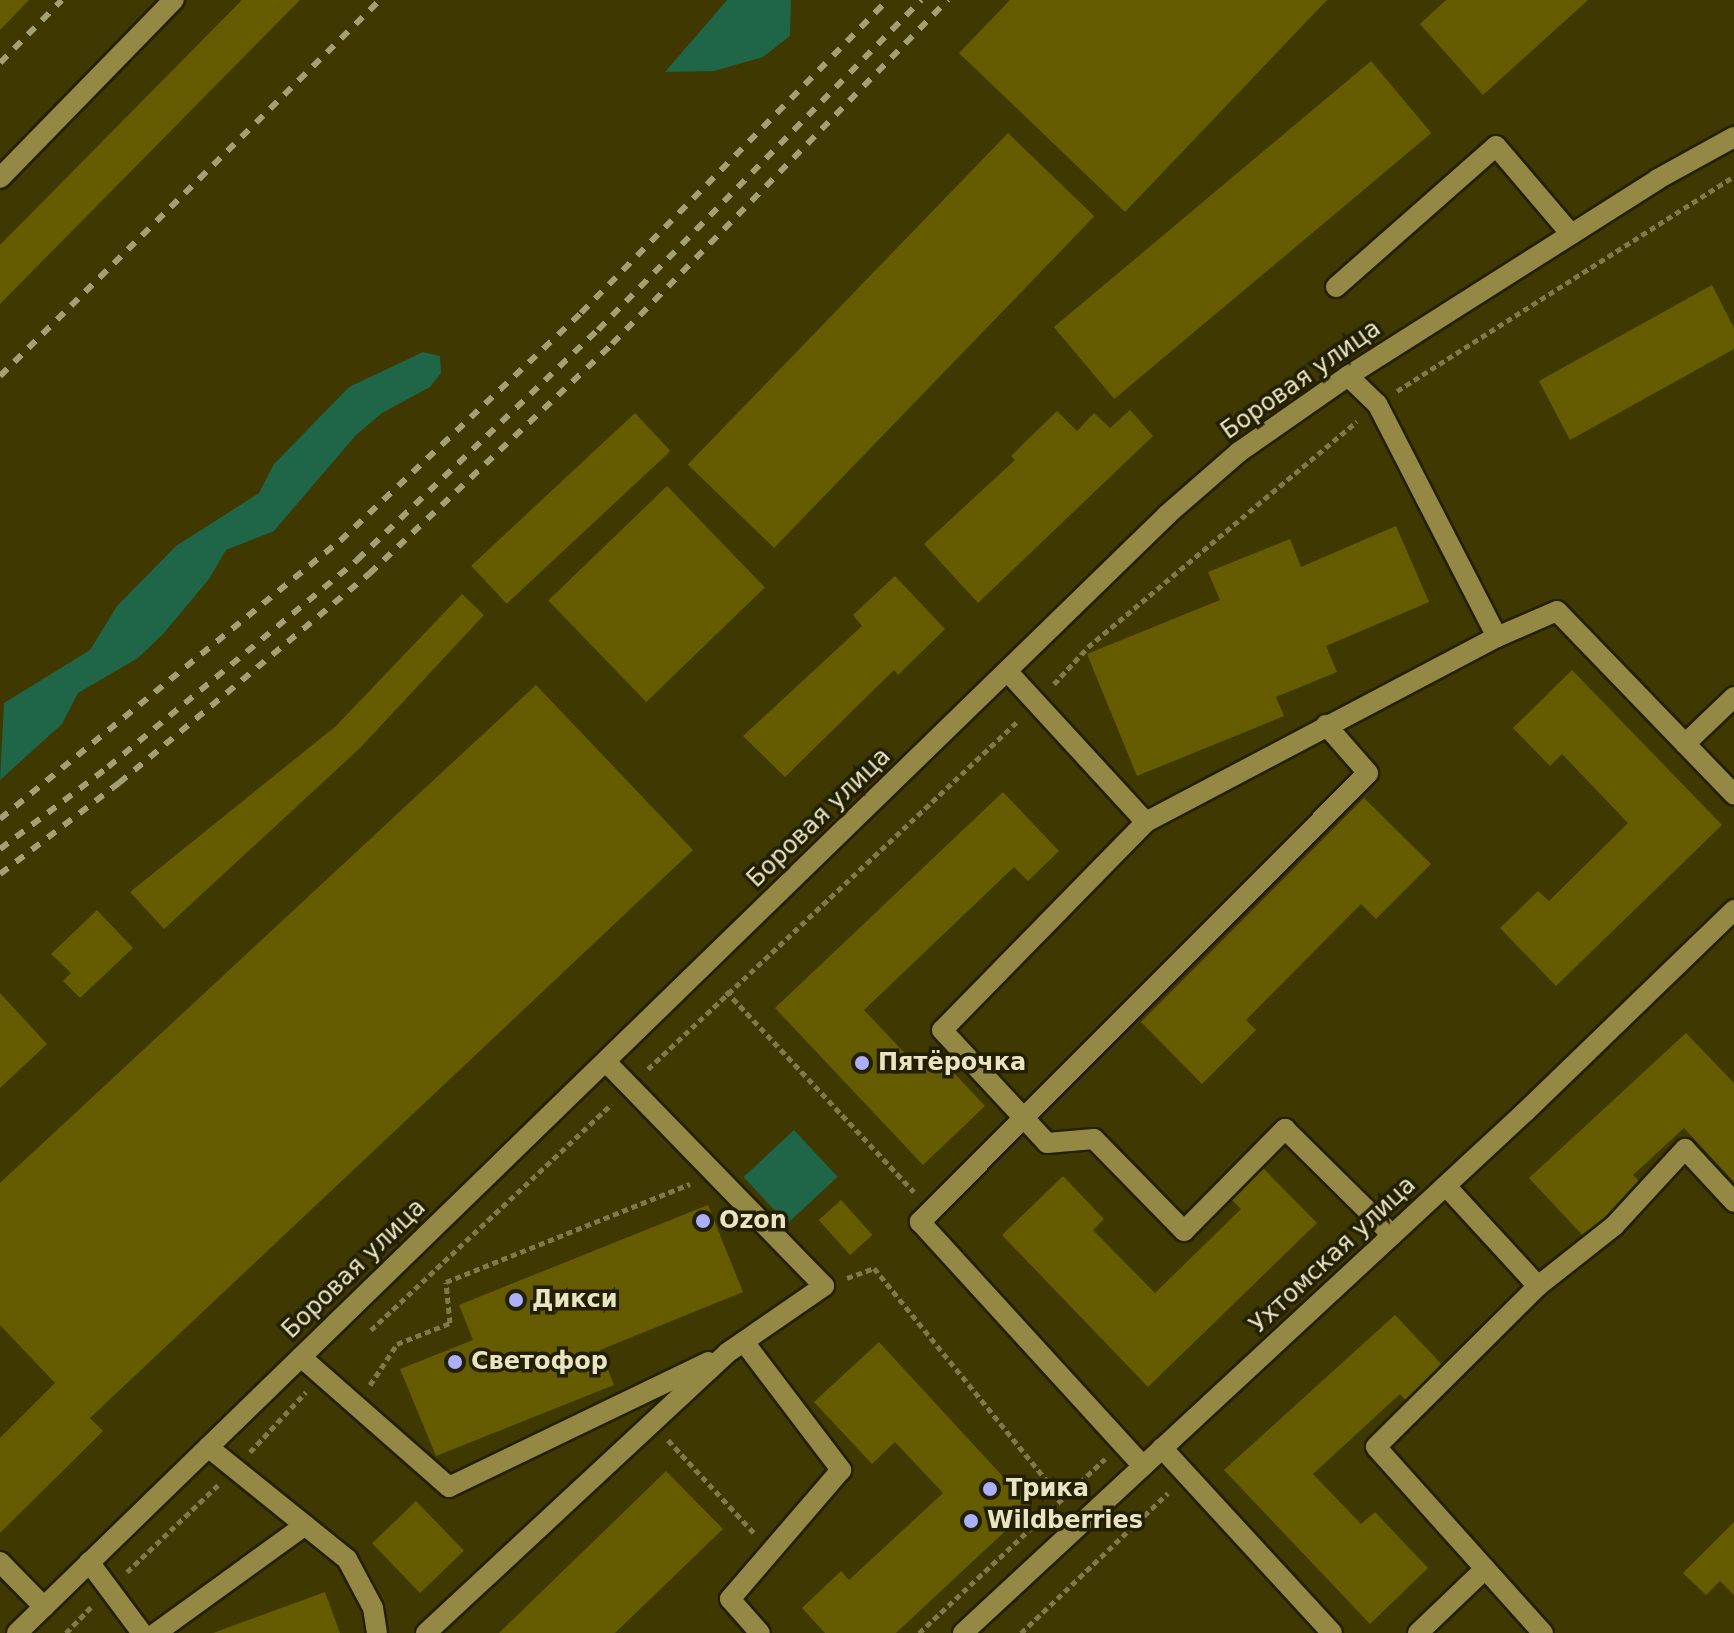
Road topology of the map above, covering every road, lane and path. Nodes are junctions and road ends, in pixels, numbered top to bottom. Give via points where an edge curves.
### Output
1 (174, 0) edge
2 (1734, 137) edge
3 (0, 178) edge
4 (1571, 234) junction
5 (1336, 287) dead end
6 (1348, 376) junction
7 (1497, 637) junction
8 (1007, 671) junction
9 (1734, 697) edge
10 (1037, 703) junction
11 (1326, 725) junction
12 (1685, 744) junction
13 (1734, 794) edge
14 (1146, 822) junction
15 (1734, 910) edge
16 (606, 1062) junction
17 (630, 1087) junction
18 (1026, 1121) junction
19 (715, 1173) junction
20 (1446, 1186) junction
21 (1734, 1202) edge
22 (1392, 1235) junction
23 (824, 1286) junction
24 (1538, 1286) junction
25 (368, 1333) dead end
26 (735, 1347) junction
27 (301, 1357) junction
28 (322, 1376) junction
29 (357, 1406) junction
30 (652, 1423) junction
31 (1123, 1443) junction
32 (208, 1447) junction
33 (1162, 1448) junction
34 (1143, 1466) junction
35 (235, 1468) junction
36 (1062, 1499) junction
37 (305, 1525) junction
38 (771, 1551) junction
39 (1109, 1551) dead end
40 (0, 1562) edge
41 (89, 1562) junction
42 (1485, 1569) junction
43 (109, 1590) junction
44 (92, 1606) dead end
45 (44, 1607) junction
46 (17, 1633) edge
47 (142, 1633) edge
48 (156, 1633) edge
49 (377, 1633) edge
50 (426, 1633) edge
51 (760, 1633) edge
52 (919, 1633) edge
53 (963, 1633) edge
54 (1021, 1633) edge
55 (1332, 1633) edge
56 (1418, 1633) edge
57 (1543, 1633) edge

1 - 3 street
2 - 4 street, Боровая улица
4 - 5 street via 1496,146
4 - 6 street, Боровая улица
6 - 7 street via 1377,404
6 - 8 street, Боровая улица via 1239,452
7 - 11 street
7 - 12 street via 1557,611
8 - 10 street
8 - 16 street, Боровая улица
9 - 12 street
10 - 14 street
10 - 17 path
11 - 14 street
11 - 18 street via 1368,773
12 - 13 street
14 - 18 street via 942,1030
15 - 20 street, Ухтомская улица
16 - 17 street
16 - 27 street, Боровая улица
17 - 19 street
17 - 25 path
18 - 22 street via 1047,1143 1094,1139 1184,1231 1285,1129
18 - 31 street via 920,1222
19 - 23 street
19 - 29 path via 446,1282 450,1323 397,1344
20 - 22 street, Ухтомская улица
20 - 24 street
21 - 24 street via 1685,1149 1614,1226
22 - 33 street, Ухтомская улица
23 - 26 street
23 - 36 path via 874,1268
24 - 42 street via 1376,1447
26 - 29 street via 449,1487
26 - 30 street
26 - 38 street via 841,1470
27 - 28 street
27 - 32 street, Боровая улица
28 - 29 street
28 - 35 path
30 - 38 path
30 - 50 street
31 - 34 street
31 - 36 path
32 - 35 street
32 - 41 street, Боровая улица
33 - 34 street, Ухтомская улица
33 - 55 street
34 - 53 street, Ухтомская улица
35 - 37 street
35 - 43 path
36 - 52 path
37 - 48 street
37 - 49 street via 347,1559 373,1608
38 - 51 street via 730,1599
39 - 54 path
40 - 45 street
41 - 43 street
41 - 45 street, Боровая улица
42 - 56 street
42 - 57 street
43 - 44 path
43 - 47 street
45 - 46 street, Боровая улица

